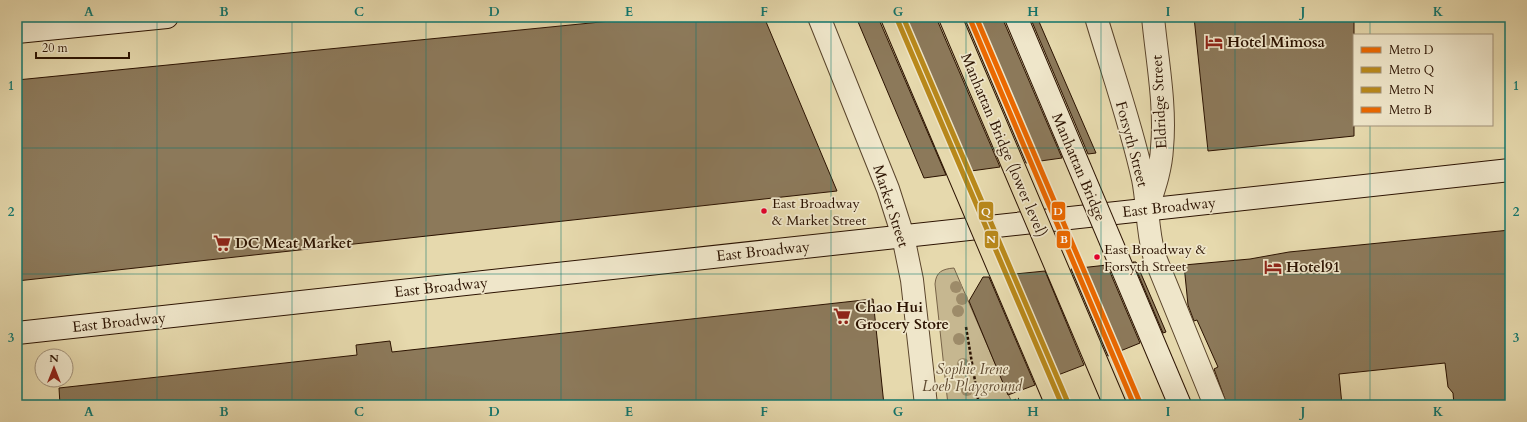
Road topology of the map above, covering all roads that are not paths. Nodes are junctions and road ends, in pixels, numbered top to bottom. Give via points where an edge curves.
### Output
1 (167, 17) edge
2 (819, 17) edge
3 (892, 17) edge
4 (950, 17) edge
5 (1016, 17) edge
6 (1096, 17) edge
7 (1153, 17) edge
8 (17, 32) edge
9 (1510, 170) edge
10 (1148, 209) junction
11 (902, 236) junction
12 (17, 333) edge
13 (926, 405) edge
14 (1056, 405) edge
15 (1115, 405) edge
16 (1180, 405) edge
17 (1215, 405) edge

1 - 8 main road
2 - 11 main road, Market Street via 888,189
3 - 14 main road, bridge
4 - 15 main road, Manhattan Bridge (lower level), bridge
5 - 16 main road, Manhattan Bridge, bridge
6 - 10 main road, Forsyth Street via 1135,148
7 - 10 main road, Eldridge Street via 1163,133 1157,180
9 - 10 main road, East Broadway
10 - 11 main road, East Broadway
10 - 17 main road, Forsyth Street via 1149,233 1157,266
11 - 12 main road, East Broadway
11 - 13 main road, Market Street via 912,280

